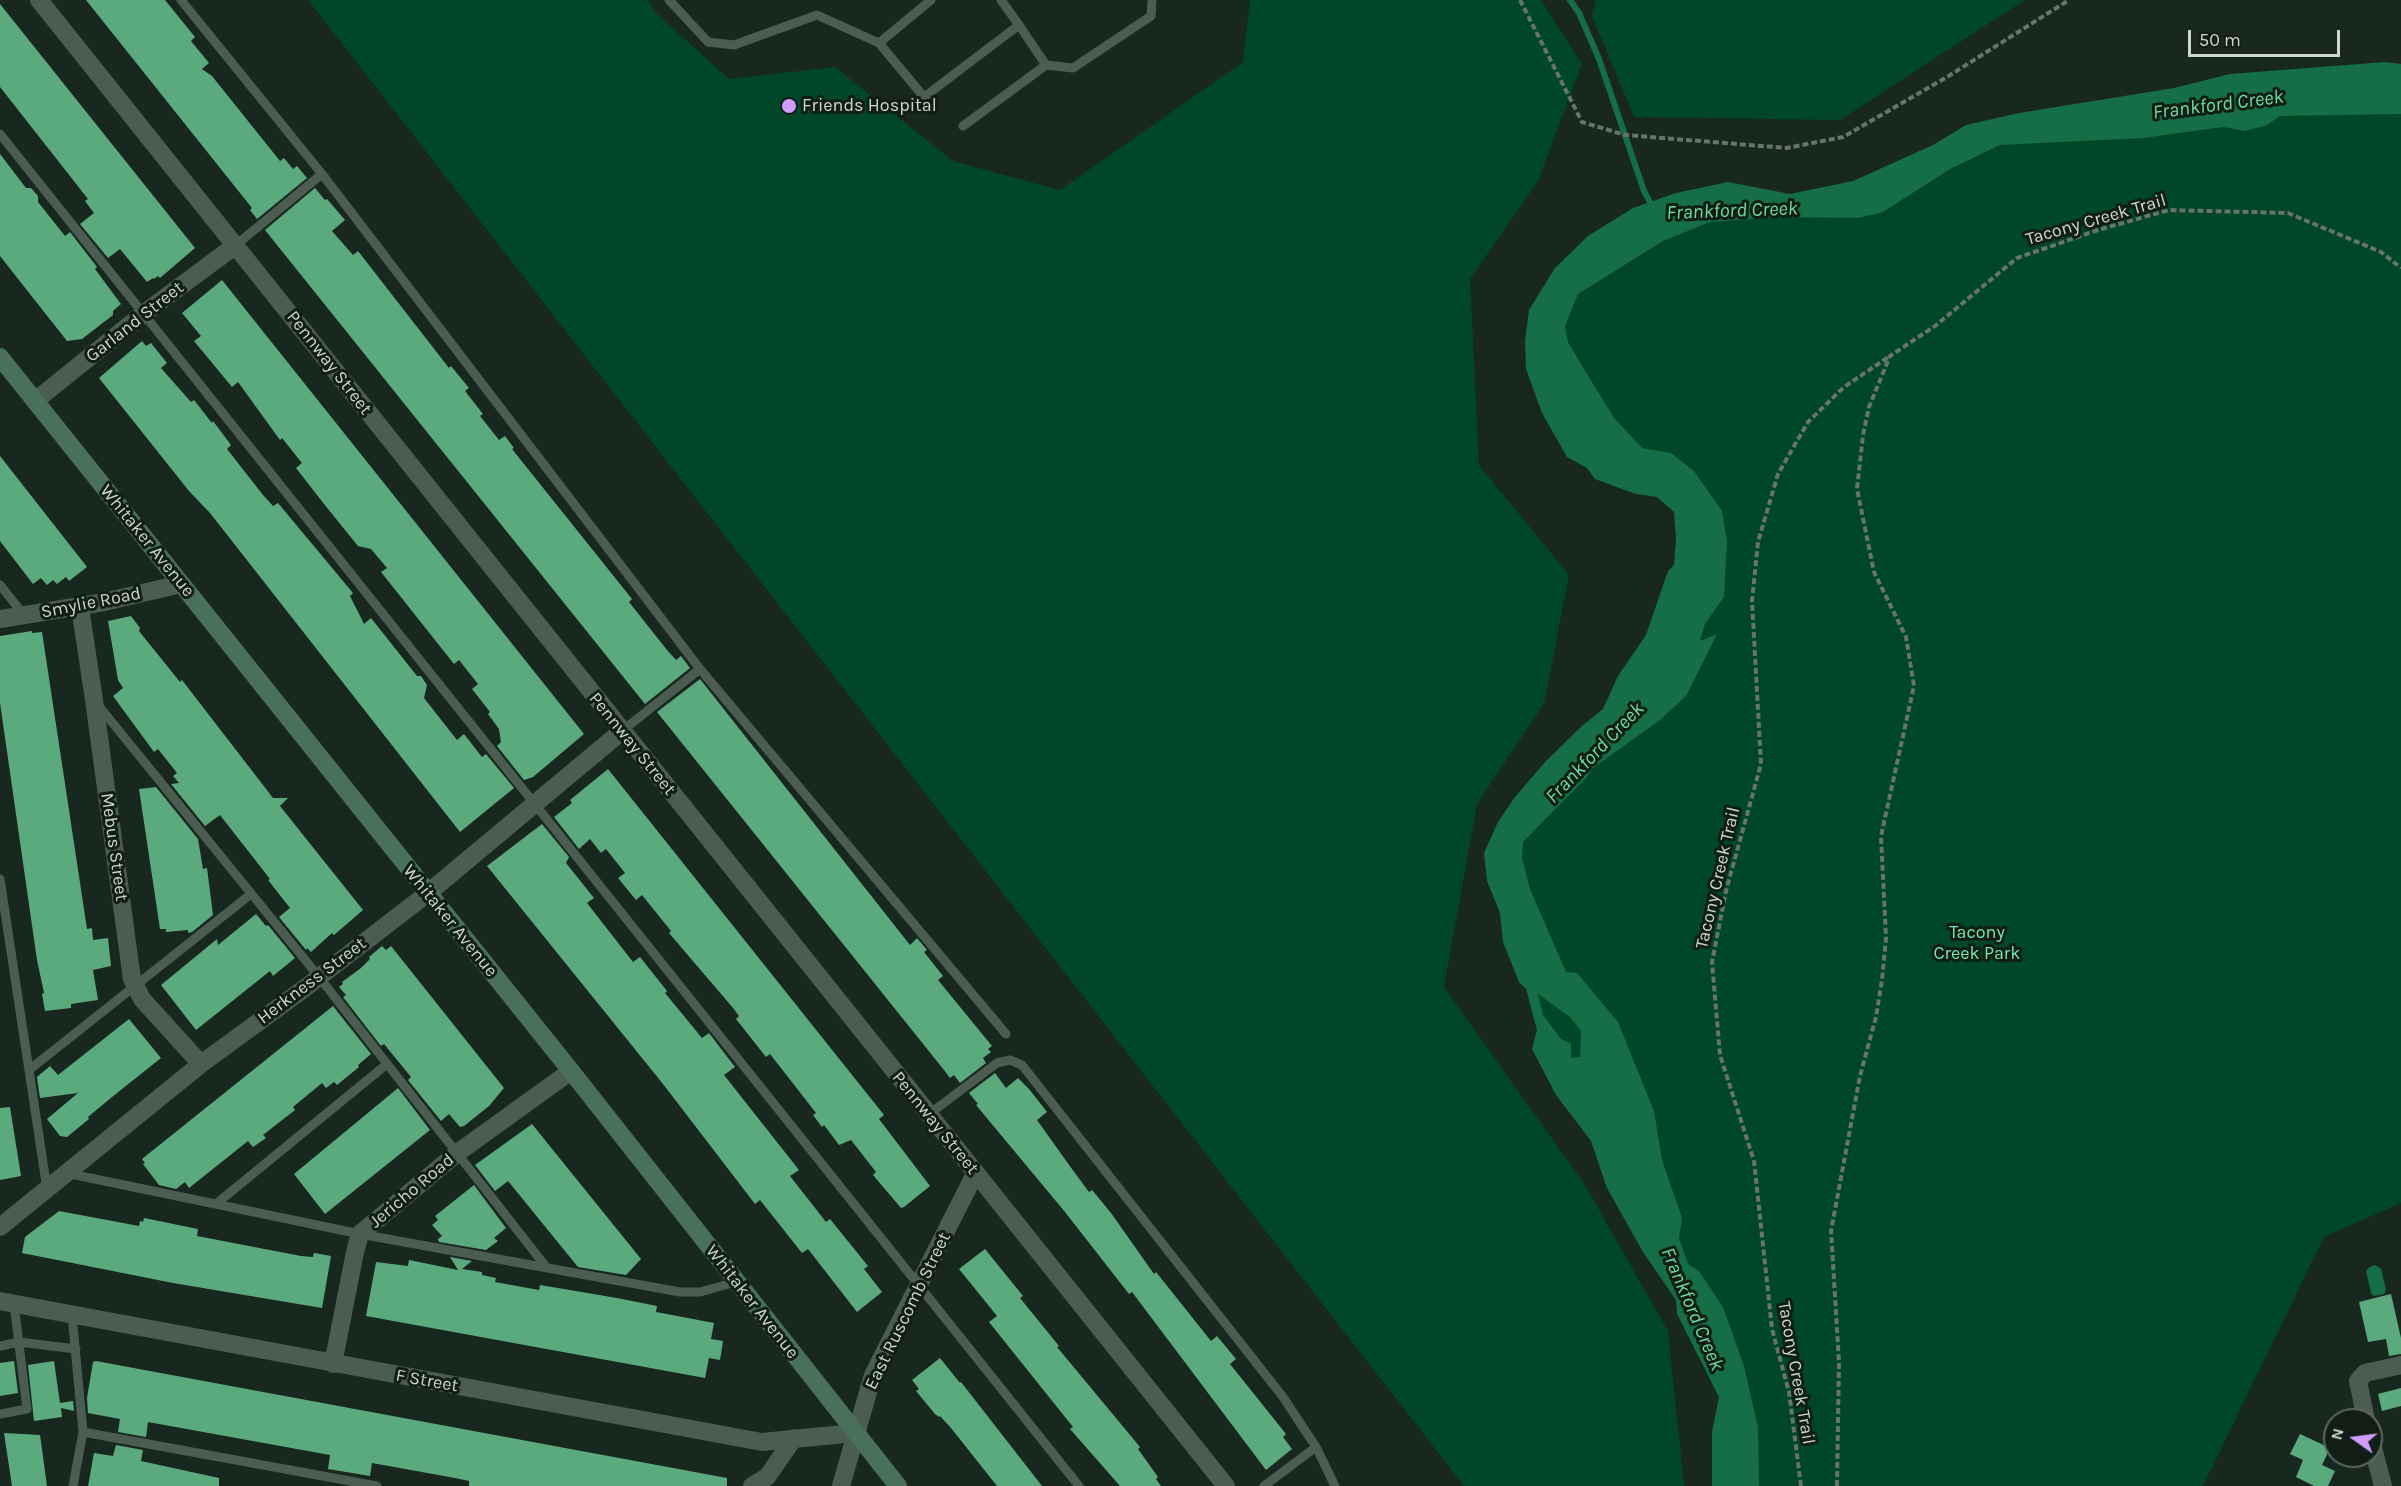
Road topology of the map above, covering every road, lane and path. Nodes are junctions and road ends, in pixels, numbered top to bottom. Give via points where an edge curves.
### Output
1 (39, 0) edge
2 (181, 0) edge
3 (669, 0) edge
4 (931, 0) edge
5 (1001, 0) edge
6 (1152, 0) edge
7 (1520, 0) edge
8 (2069, 0) edge
9 (1019, 25) junction
10 (879, 43) junction
11 (1046, 65) junction
12 (963, 126) dead end
13 (0, 134) edge
14 (322, 174) junction
15 (236, 245) junction
16 (2401, 268) edge
17 (143, 314) junction
18 (1890, 356) junction
19 (0, 357) edge
20 (35, 401) junction
21 (181, 584) junction
22 (0, 585) edge
23 (80, 607) junction
24 (24, 615) junction
25 (0, 619) edge
26 (700, 669) junction
27 (94, 700) junction
28 (622, 731) junction
29 (534, 805) junction
30 (0, 879) edge
31 (428, 893) junction
32 (251, 894) junction
33 (319, 977) junction
34 (136, 987) junction
35 (1006, 1034) dead end
36 (201, 1064) junction
37 (387, 1064) junction
38 (29, 1070) junction
39 (570, 1071) junction
40 (928, 1115) junction
41 (456, 1154) junction
42 (66, 1173) junction
43 (975, 1174) junction
44 (47, 1189) junction
45 (216, 1204) junction
46 (0, 1227) edge
47 (360, 1234) junction
48 (547, 1268) junction
49 (736, 1282) junction
50 (919, 1284) junction
51 (6, 1300) edge
52 (72, 1315) junction
53 (19, 1342) junction
54 (0, 1346) edge
55 (76, 1349) junction
56 (333, 1364) junction
57 (2401, 1365) edge
58 (2364, 1408) edge
59 (0, 1411) edge
60 (83, 1432) junction
61 (855, 1433) junction
62 (794, 1438) junction
63 (1316, 1447) junction
64 (2378, 1468) edge
65 (73, 1486) edge
66 (377, 1486) edge
67 (752, 1486) edge
68 (841, 1486) edge
69 (898, 1486) edge
70 (1079, 1486) edge
71 (1226, 1486) edge
72 (1264, 1486) edge
73 (1335, 1486) edge
74 (1801, 1486) edge
75 (1837, 1486) edge
76 (2383, 1486) edge

1 - 15 street, Pennway Street
2 - 14 lane
3 - 10 lane via 708,42 734,45 817,15
4 - 10 lane
5 - 9 lane
6 - 11 lane via 1151,16 1073,68
7 - 8 path via 1582,122 1625,135 1787,148 1843,137
9 - 10 lane via 924,97
9 - 11 lane
11 - 12 lane
13 - 17 lane
14 - 15 lane
14 - 26 lane
15 - 17 street, Garland Street
15 - 28 street, Pennway Street
16 - 18 path, Tacony Creek Trail via 2381,252 2288,213 2169,210 2017,258 1935,326
17 - 20 street, Garland Street
17 - 29 lane
18 - 74 path, Tacony Creek Trail via 1844,387 1808,422 1778,474 1758,542 1752,601 1761,764 1726,891 1712,962 1720,1055 1754,1161 1772,1329 1789,1392
18 - 75 path, Tacony Creek Trail via 1869,407 1857,489 1874,572 1906,637 1914,686 1881,836 1886,938 1882,980 1831,1231 1839,1362
19 - 20 main road, Whitaker Avenue
20 - 21 main road, Whitaker Avenue
21 - 23 street, Smylie Road
21 - 31 main road, Whitaker Avenue
22 - 24 lane
23 - 24 street, Smylie Road
23 - 27 street, Mebus Street
24 - 25 street, Smylie Road
26 - 28 lane
26 - 35 lane
27 - 32 lane
27 - 34 street, Mebus Street
28 - 29 street, Herkness Street
28 - 40 street, Pennway Street
29 - 31 street, Herkness Street
29 - 50 lane
30 - 38 lane
31 - 33 street, Herkness Street
31 - 39 main road, Whitaker Avenue
32 - 33 lane
32 - 34 lane
33 - 36 street, Herkness Street
33 - 37 lane
34 - 36 street, Mebus Street via 142,999
34 - 38 lane
36 - 42 street, Herkness Street
37 - 41 lane
37 - 45 lane
38 - 44 lane
39 - 41 street, Jericho Road
39 - 49 main road, Whitaker Avenue
40 - 43 street, Pennway Street
40 - 63 lane via 986,1069 1010,1060 1022,1065 1283,1397
41 - 47 street, Jericho Road
41 - 48 lane
42 - 44 street, Herkness Street
42 - 45 lane
43 - 50 street, East Ruscomb Street
43 - 71 street, Pennway Street
44 - 46 street, Herkness Street
45 - 47 lane
47 - 48 lane
47 - 56 street, Jericho Road
48 - 49 lane via 680,1292 700,1292
49 - 61 main road, Whitaker Avenue
50 - 61 street, East Ruscomb Street via 873,1375
50 - 70 lane
51 - 52 street, F Street
51 - 53 lane
52 - 55 lane
52 - 56 street, F Street
53 - 54 lane
53 - 55 lane
53 - 59 lane via 27,1408
55 - 60 lane
56 - 62 street, F Street via 762,1442
57 - 58 street via 2365,1373 2358,1381
60 - 65 lane
60 - 66 lane
61 - 62 street, F Street
61 - 68 street, East Ruscomb Street
61 - 69 main road, Whitaker Avenue
62 - 67 street via 767,1477
63 - 72 lane
63 - 73 lane
64 - 76 street

